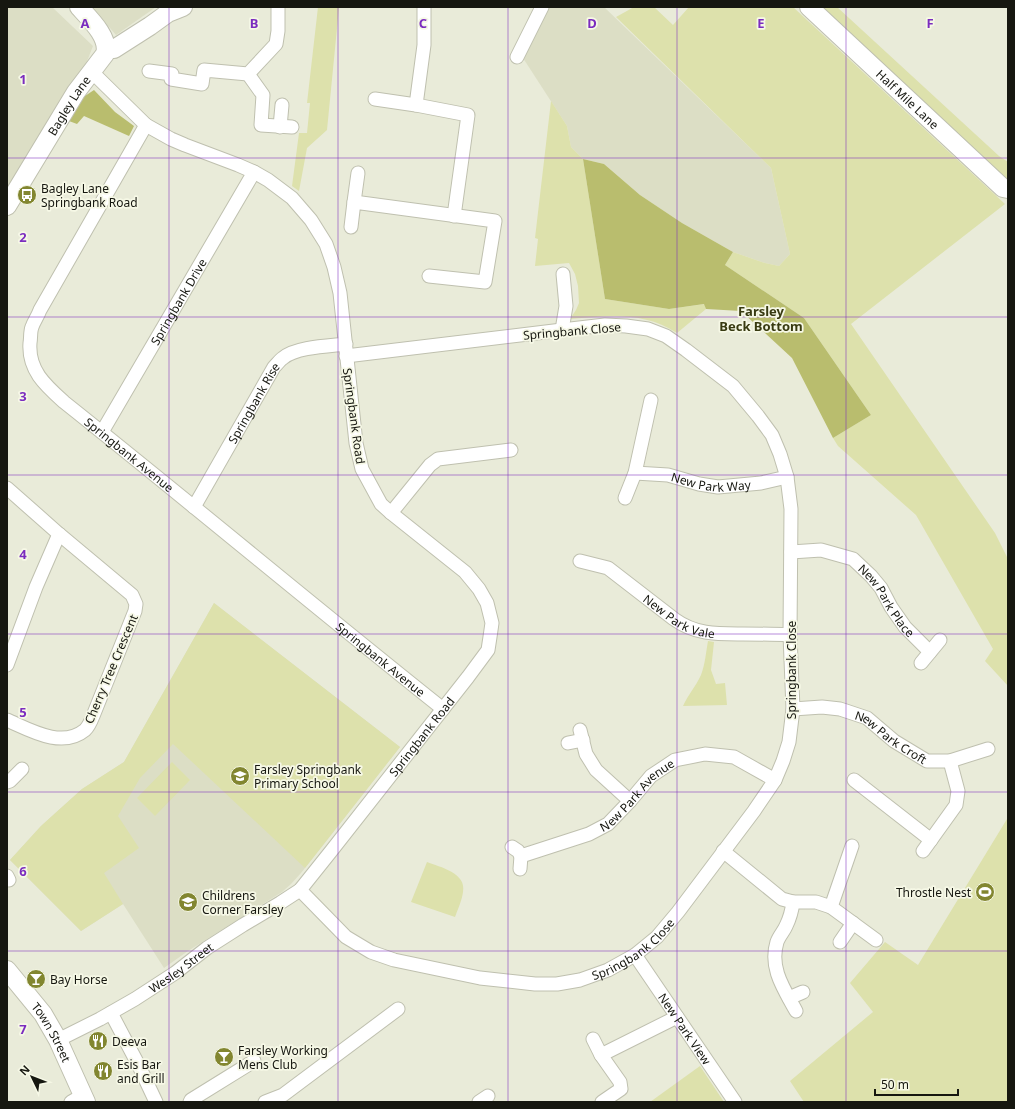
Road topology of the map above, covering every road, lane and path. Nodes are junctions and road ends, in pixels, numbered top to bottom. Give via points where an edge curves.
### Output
1 (80, 7) edge
2 (183, 7) edge
3 (278, 7) edge
4 (424, 7) edge
5 (542, 7) edge
6 (808, 7) edge
7 (107, 49) junction
8 (517, 57) dead end
9 (149, 71) dead end
10 (92, 72) junction
11 (248, 74) junction
12 (375, 99) dead end
13 (282, 105) dead end
14 (416, 105) junction
15 (146, 125) junction
16 (254, 172) junction
17 (358, 173) dead end
18 (1008, 189) edge
19 (354, 202) junction
20 (7, 206) edge
21 (454, 216) junction
22 (351, 227) dead end
23 (563, 274) dead end
24 (429, 276) dead end
25 (562, 330) junction
26 (346, 350) junction
27 (651, 400) dead end
28 (102, 432) junction
29 (511, 450) dead end
30 (635, 473) junction
31 (787, 477) junction
32 (7, 488) edge
33 (625, 498) dead end
34 (194, 507) junction
35 (390, 513) junction
36 (59, 534) junction
37 (791, 552) junction
38 (580, 561) dead end
39 (790, 635) junction
40 (940, 640) dead end
41 (930, 652) junction
42 (922, 663) dead end
43 (7, 665) edge
44 (443, 709) junction
45 (792, 709) junction
46 (7, 720) edge
47 (568, 743) dead end
48 (988, 749) dead end
49 (950, 761) junction
50 (22, 769) dead end
51 (775, 780) junction
52 (854, 780) dead end
53 (7, 782) edge
54 (630, 801) junction
55 (932, 840) junction
56 (852, 846) dead end
57 (724, 851) junction
58 (924, 851) dead end
59 (520, 870) dead end
60 (300, 890) junction
61 (793, 902) junction
62 (831, 907) junction
63 (853, 923) junction
64 (876, 940) dead end
65 (840, 942) dead end
66 (635, 955) junction
67 (9, 976) edge
68 (803, 992) dead end
69 (789, 998) junction
70 (398, 1008) dead end
71 (796, 1011) dead end
72 (111, 1013) junction
73 (677, 1017) junction
74 (593, 1039) dead end
75 (58, 1040) junction
76 (601, 1054) junction
77 (254, 1062) dead end
78 (80, 1100) edge
79 (190, 1101) edge
80 (156, 1102) edge
81 (265, 1102) edge
82 (602, 1102) edge
83 (735, 1102) edge

1 - 7 street via 100,32
2 - 7 street via 168,13 114,50
3 - 11 street via 276,44
4 - 14 street via 424,45
5 - 8 street
6 - 18 street, Half Mile Lane via 1003,188
7 - 10 street, Bagley Lane
9 - 11 street via 172,74 171,79 202,84 204,70
10 - 15 street, Springbank Road
10 - 20 street, Bagley Lane via 76,92
11 - 13 street via 263,95 260,125 286,127
12 - 14 street
14 - 21 street via 468,115
15 - 16 street, Springbank Road via 164,136
15 - 28 street, Springbank Avenue via 32,328 30,351 38,377
16 - 26 street, Springbank Road via 292,198 312,220 326,244 340,293
16 - 28 street, Springbank Drive
17 - 19 street
19 - 21 street
19 - 22 street
21 - 24 street via 495,221 485,282
23 - 25 street via 566,306
25 - 26 street, Springbank Close
25 - 31 street, Springbank Close via 605,325 626,326 648,329 666,336 733,386 772,435
26 - 34 street, Springbank Rise via 301,350 282,358 274,367
26 - 35 street, Springbank Road via 356,443 362,469
27 - 30 street
28 - 34 street, Springbank Avenue
29 - 35 street via 438,459 430,464
30 - 31 street, New Park Way via 668,475 718,487 761,483
30 - 33 street
31 - 37 street, Springbank Close via 791,509
32 - 36 street, Cherry Tree Crescent
34 - 44 street, Springbank Avenue
35 - 44 street, Springbank Road via 464,572 487,603 492,623 488,650
36 - 43 street
36 - 46 street, Cherry Tree Crescent via 132,595 136,604 135,611 86,729 62,739 44,736
37 - 39 street, Springbank Close
37 - 41 street, New Park Place via 821,550 853,559 881,588 905,627
38 - 39 street, New Park Vale via 608,568 689,628 712,634
39 - 45 street, Springbank Close
40 - 41 street
41 - 42 street
44 - 60 street, Springbank Road
45 - 49 street, New Park Croft via 840,709 867,718 894,741 927,761
45 - 51 street, Springbank Close via 789,742
47 - 54 street via 581,735 586,754 596,770
48 - 49 street, New Park Croft
49 - 55 street via 958,791 956,804
50 - 53 street
51 - 54 street, New Park Avenue via 734,757 705,754 675,760 650,776
51 - 57 street, Springbank Close
52 - 55 street
54 - 59 street, New Park Avenue via 608,824 589,834 517,852
55 - 58 street
56 - 62 street
57 - 61 street via 782,899
57 - 66 street, Springbank Close via 657,937
60 - 66 street, Springbank Close via 346,937 371,952 394,960 454,973 535,984 557,984 580,980 608,970
60 - 72 street, Wesley Street via 207,948 175,973
61 - 62 street via 816,902
61 - 69 street via 791,914 777,941 774,957 776,973
62 - 63 street
63 - 64 street
63 - 65 street
66 - 73 street, New Park View
67 - 75 street, Town Street via 43,1014
68 - 69 street
69 - 71 street
70 - 81 street via 283,1095
72 - 75 street, Wesley Street
72 - 80 street
73 - 76 street
73 - 83 street, New Park View
74 - 76 street
75 - 78 street, Town Street
76 - 82 street via 620,1082 621,1089
77 - 79 street

